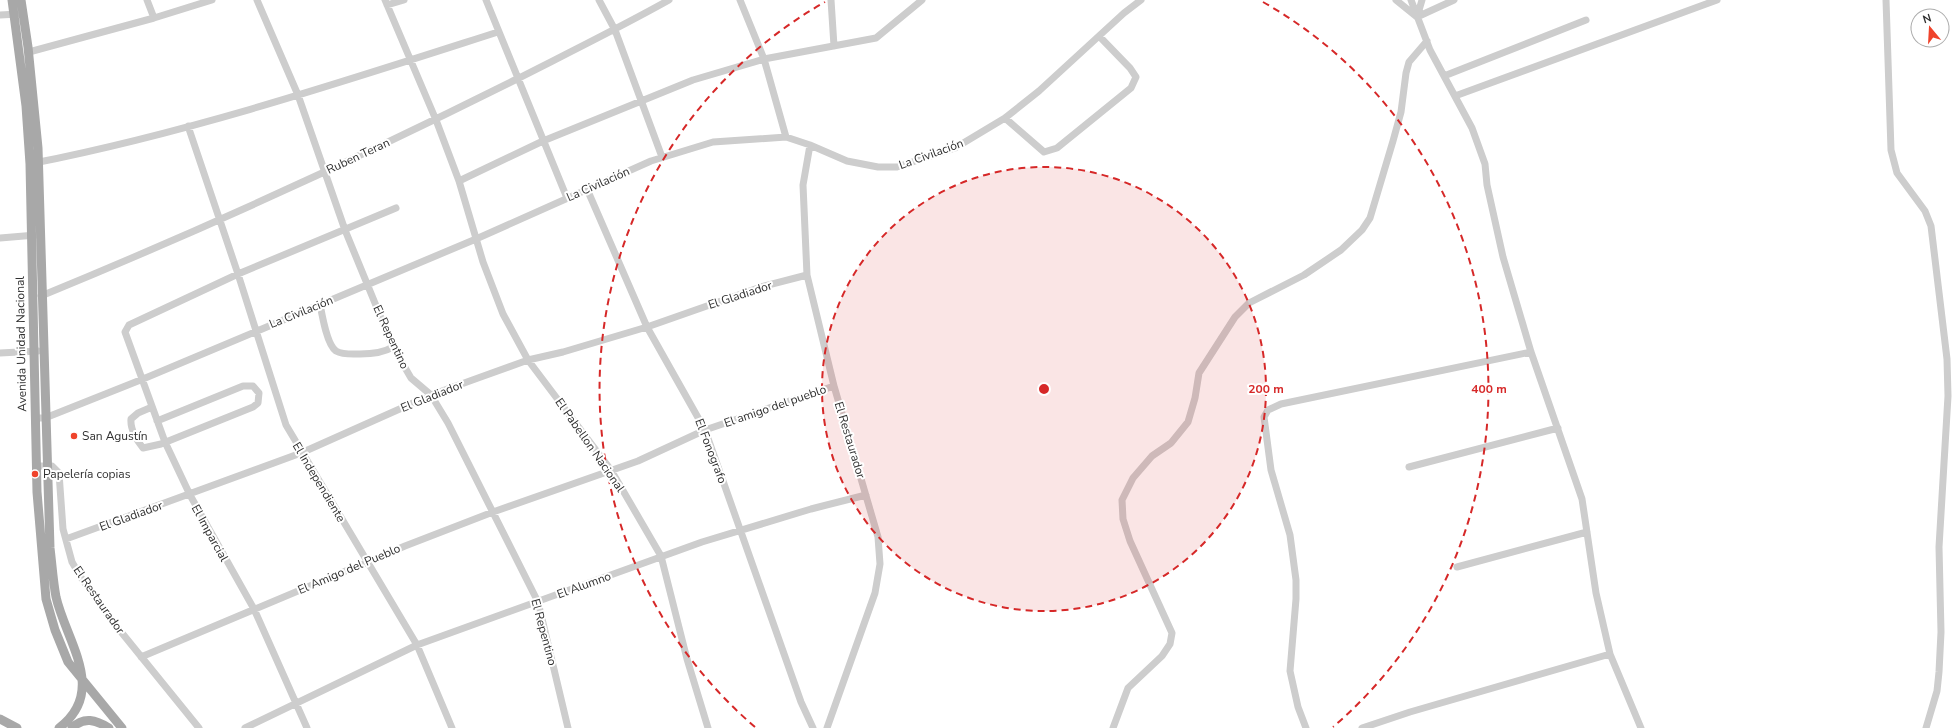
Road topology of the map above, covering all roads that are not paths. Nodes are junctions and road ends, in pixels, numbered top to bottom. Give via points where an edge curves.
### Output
1 (12, 0) edge
2 (21, 0) edge
3 (147, 0) edge
4 (212, 0) edge
5 (257, 0) edge
6 (404, 0) edge
7 (486, 0) edge
8 (600, 0) edge
9 (669, 0) edge
10 (740, 0) edge
11 (832, 0) edge
12 (922, 0) edge
13 (1141, 0) edge
14 (1396, 0) edge
15 (1411, 0) edge
16 (1422, 0) edge
17 (1454, 0) edge
18 (1717, 0) edge
19 (1886, 0) edge
20 (386, 3) edge
21 (18, 14) junction
22 (0, 15) edge
23 (1417, 17) junction
24 (154, 18) junction
25 (1586, 20) dead end
26 (615, 30) junction
27 (498, 32) junction
28 (1099, 36) junction
29 (1427, 42) junction
30 (834, 46) junction
31 (29, 52) junction
32 (764, 59) junction
33 (410, 60) junction
34 (1444, 76) junction
35 (517, 78) junction
36 (298, 95) junction
37 (1454, 96) junction
38 (641, 100) junction
39 (1005, 118) junction
40 (436, 120) junction
41 (188, 126) junction
42 (786, 137) junction
43 (543, 141) junction
44 (810, 145) junction
45 (662, 157) junction
46 (34, 163) junction
47 (324, 172) junction
48 (459, 180) junction
49 (587, 189) junction
50 (567, 198) junction
51 (396, 208) dead end
52 (220, 221) junction
53 (345, 230) junction
54 (30, 235) junction
55 (40, 235) junction
56 (0, 238) edge
57 (476, 239) junction
58 (238, 274) junction
59 (807, 275) junction
60 (367, 284) junction
61 (41, 296) junction
62 (320, 304) junction
63 (647, 327) junction
64 (256, 330) junction
65 (393, 347) junction
66 (39, 351) junction
67 (1531, 352) junction
68 (0, 353) edge
69 (528, 360) junction
70 (143, 379) junction
71 (834, 386) junction
72 (431, 395) junction
73 (152, 407) junction
74 (40, 418) junction
75 (157, 421) junction
76 (1558, 428) junction
77 (705, 430) junction
78 (165, 442) junction
79 (301, 453) junction
80 (42, 466) junction
81 (1409, 468) dead end
82 (611, 470) junction
83 (561, 489) joint
84 (190, 495) junction
85 (866, 495) junction
86 (493, 512) junction
87 (740, 530) junction
88 (1587, 532) junction
89 (66, 539) junction
90 (661, 556) junction
91 (368, 563) junction
92 (1458, 567) dead end
93 (538, 602) junction
94 (254, 609) junction
95 (417, 644) junction
96 (1610, 654) junction
97 (141, 657) junction
98 (81, 680) junction
99 (295, 703) junction
100 (114, 718) junction
101 (0, 719) edge
102 (17, 728) edge
103 (59, 728) edge
104 (72, 728) edge
105 (109, 728) edge
106 (117, 728) edge
107 (122, 728) edge
108 (199, 728) edge
109 (245, 728) edge
110 (307, 728) edge
111 (452, 728) edge
112 (568, 728) edge
113 (708, 728) edge
114 (812, 728) edge
115 (827, 728) edge
116 (1113, 728) edge
117 (1306, 728) edge
118 (1362, 728) edge
119 (1641, 728) edge
120 (1926, 728) edge

1 - 21 main road, Avenida Unidad Nacional
2 - 21 main road, Avenida Unidad Nacional
3 - 24 street
4 - 24 street
5 - 36 street, El Repentino
6 - 20 street
7 - 27 street
8 - 26 street
9 - 26 street, Ruben Teran
10 - 32 street
11 - 30 street
12 - 30 street via 876,38
13 - 28 street, La Civilación
14 - 23 street
15 - 23 street
16 - 23 street
17 - 23 street
18 - 37 street
19 - 120 street via 1891,150 1897,173 1925,211 1931,226 1947,359 1947,420 1939,547 1940,652 1937,691
20 - 33 street, El Pabellon Nacional
21 - 22 street
21 - 31 main road, Avenida Unidad Nacional
21 - 46 main road, Avenida Unidad Nacional
23 - 29 street
24 - 31 street
25 - 34 street
26 - 35 street, Ruben Teran
26 - 38 street
27 - 33 street
27 - 35 street
28 - 39 street, La Civilación via 1039,91
28 - 39 street via 1136,77 1131,88 1057,148 1044,152
29 - 34 street
29 - 116 street via 1409,62 1401,112 1370,218 1362,230 1341,250 1304,275 1249,303 1235,317 1199,373 1188,422 1171,443 1152,456 1133,478 1122,500 1123,519 1130,541 1172,633 1170,644 1162,656 1128,688
30 - 32 street
31 - 46 main road, Avenida Unidad Nacional
32 - 38 street via 693,80
32 - 42 street
33 - 36 street
33 - 40 street, El Pabellon Nacional
34 - 37 street
35 - 40 street, Ruben Teran
35 - 43 street
36 - 41 street
36 - 47 street, El Repentino
37 - 67 street via 1472,128 1485,164 1502,257
38 - 43 street
38 - 45 street
39 - 44 street, La Civilación via 955,148 897,167 878,167 847,161
40 - 47 street, Ruben Teran
40 - 48 street, El Pabellon Nacional
41 - 46 street
41 - 52 street, El Independiente
42 - 44 street, La Civilación
42 - 45 street, La Civilación via 713,142
43 - 48 street
43 - 50 street
44 - 59 street, El Restaurador via 802,191
45 - 49 street, La Civilación
46 - 54 main road, Avenida Unidad Nacional
46 - 55 main road, Avenida Unidad Nacional
47 - 52 street, Ruben Teran
47 - 53 street, El Repentino
48 - 57 street, El Pabellon Nacional
49 - 50 street, La Civilación
49 - 63 street, El Fonografo
50 - 57 street, La Civilación
51 - 53 street
52 - 58 street, El Independiente
52 - 61 street, Ruben Teran
53 - 58 street
53 - 60 street, El Repentino
54 - 55 street
54 - 56 street
54 - 66 main road, Avenida Unidad Nacional
55 - 61 main road, Avenida Unidad Nacional
57 - 60 street, La Civilación
57 - 69 street, El Pabellon Nacional via 482,262 503,314
58 - 64 street, El Independiente
58 - 70 street, El Imparcial via 129,325 126,332
59 - 63 street, El Gladiador via 761,287
59 - 71 street, El Restaurador
60 - 62 street, La Civilación
60 - 65 street, El Repentino
61 - 66 main road, Avenida Unidad Nacional
62 - 64 street, La Civilación
62 - 65 street via 329,342 334,350 345,354 371,354
63 - 69 street, El Gladiador
63 - 77 street, El Fonografo
64 - 70 street, La Civilación
64 - 79 street, El Independiente via 286,425
65 - 72 street, El Repentino via 411,378
66 - 68 street
66 - 74 main road, Avenida Unidad Nacional
67 - 76 street
67 - 117 street via 1281,404 1268,410 1264,417 1264,428 1271,470 1290,535 1296,580 1290,671 1298,707
69 - 72 street, El Gladiador
69 - 82 street, El Pabellon Nacional
70 - 73 street, El Imparcial
70 - 74 street, La Civilación
71 - 77 street, El amigo del pueblo
71 - 85 street, El Restaurador
72 - 79 street, El Gladiador
72 - 86 street, El Repentino
73 - 75 street, El Imparcial
73 - 78 street via 133,416 131,422 138,442 143,448
74 - 80 main road, Avenida Unidad Nacional
75 - 78 street, El Imparcial
75 - 78 street via 243,386 253,386 259,393 258,403 254,407
76 - 81 street
76 - 88 street via 1582,499
77 - 82 street, El amigo del pueblo via 638,461
77 - 87 street, El Fonografo
78 - 84 street, El Imparcial
79 - 84 street, El Gladiador
79 - 91 street, El Independiente
80 - 89 street, El Restaurador via 56,468 59,473
80 - 98 main road, Avenida Unidad Nacional via 56,597 80,660
82 - 83 street, El amigo del pueblo
82 - 90 street, El Pabellon Nacional
83 - 86 street, El Amigo del Pueblo
84 - 89 street, El Gladiador
84 - 94 street, El Imparcial
85 - 87 street, El Alumno
85 - 115 street, El Restaurador via 878,537 880,564 876,593
86 - 91 street, El Amigo del Pueblo
86 - 93 street, El Repentino
87 - 90 street, El Alumno
87 - 114 street, El Fonografo
88 - 92 street
88 - 96 street via 1596,593
89 - 97 street, El Restaurador via 72,562 82,579
90 - 93 street, El Alumno
90 - 113 street, El Pabellon Nacional via 687,659
91 - 94 street, El Amigo del Pueblo
91 - 95 street, El Independiente
93 - 95 street, El Alumno
93 - 112 street, El Repentino
94 - 97 street, El Amigo del Pueblo
94 - 99 street, El Imparcial
95 - 99 street, El Alumno
95 - 111 street, El Independiente
96 - 118 street
96 - 119 street
97 - 108 street, El Restaurador
98 - 100 main road
98 - 103 main road, Avenida Unidad Nacional via 82,691 77,707 68,721
99 - 109 street, El Alumno
99 - 110 street, El Imparcial
100 - 106 main road
100 - 107 main road
101 - 102 main road
104 - 105 main road via 78,723 92,720

